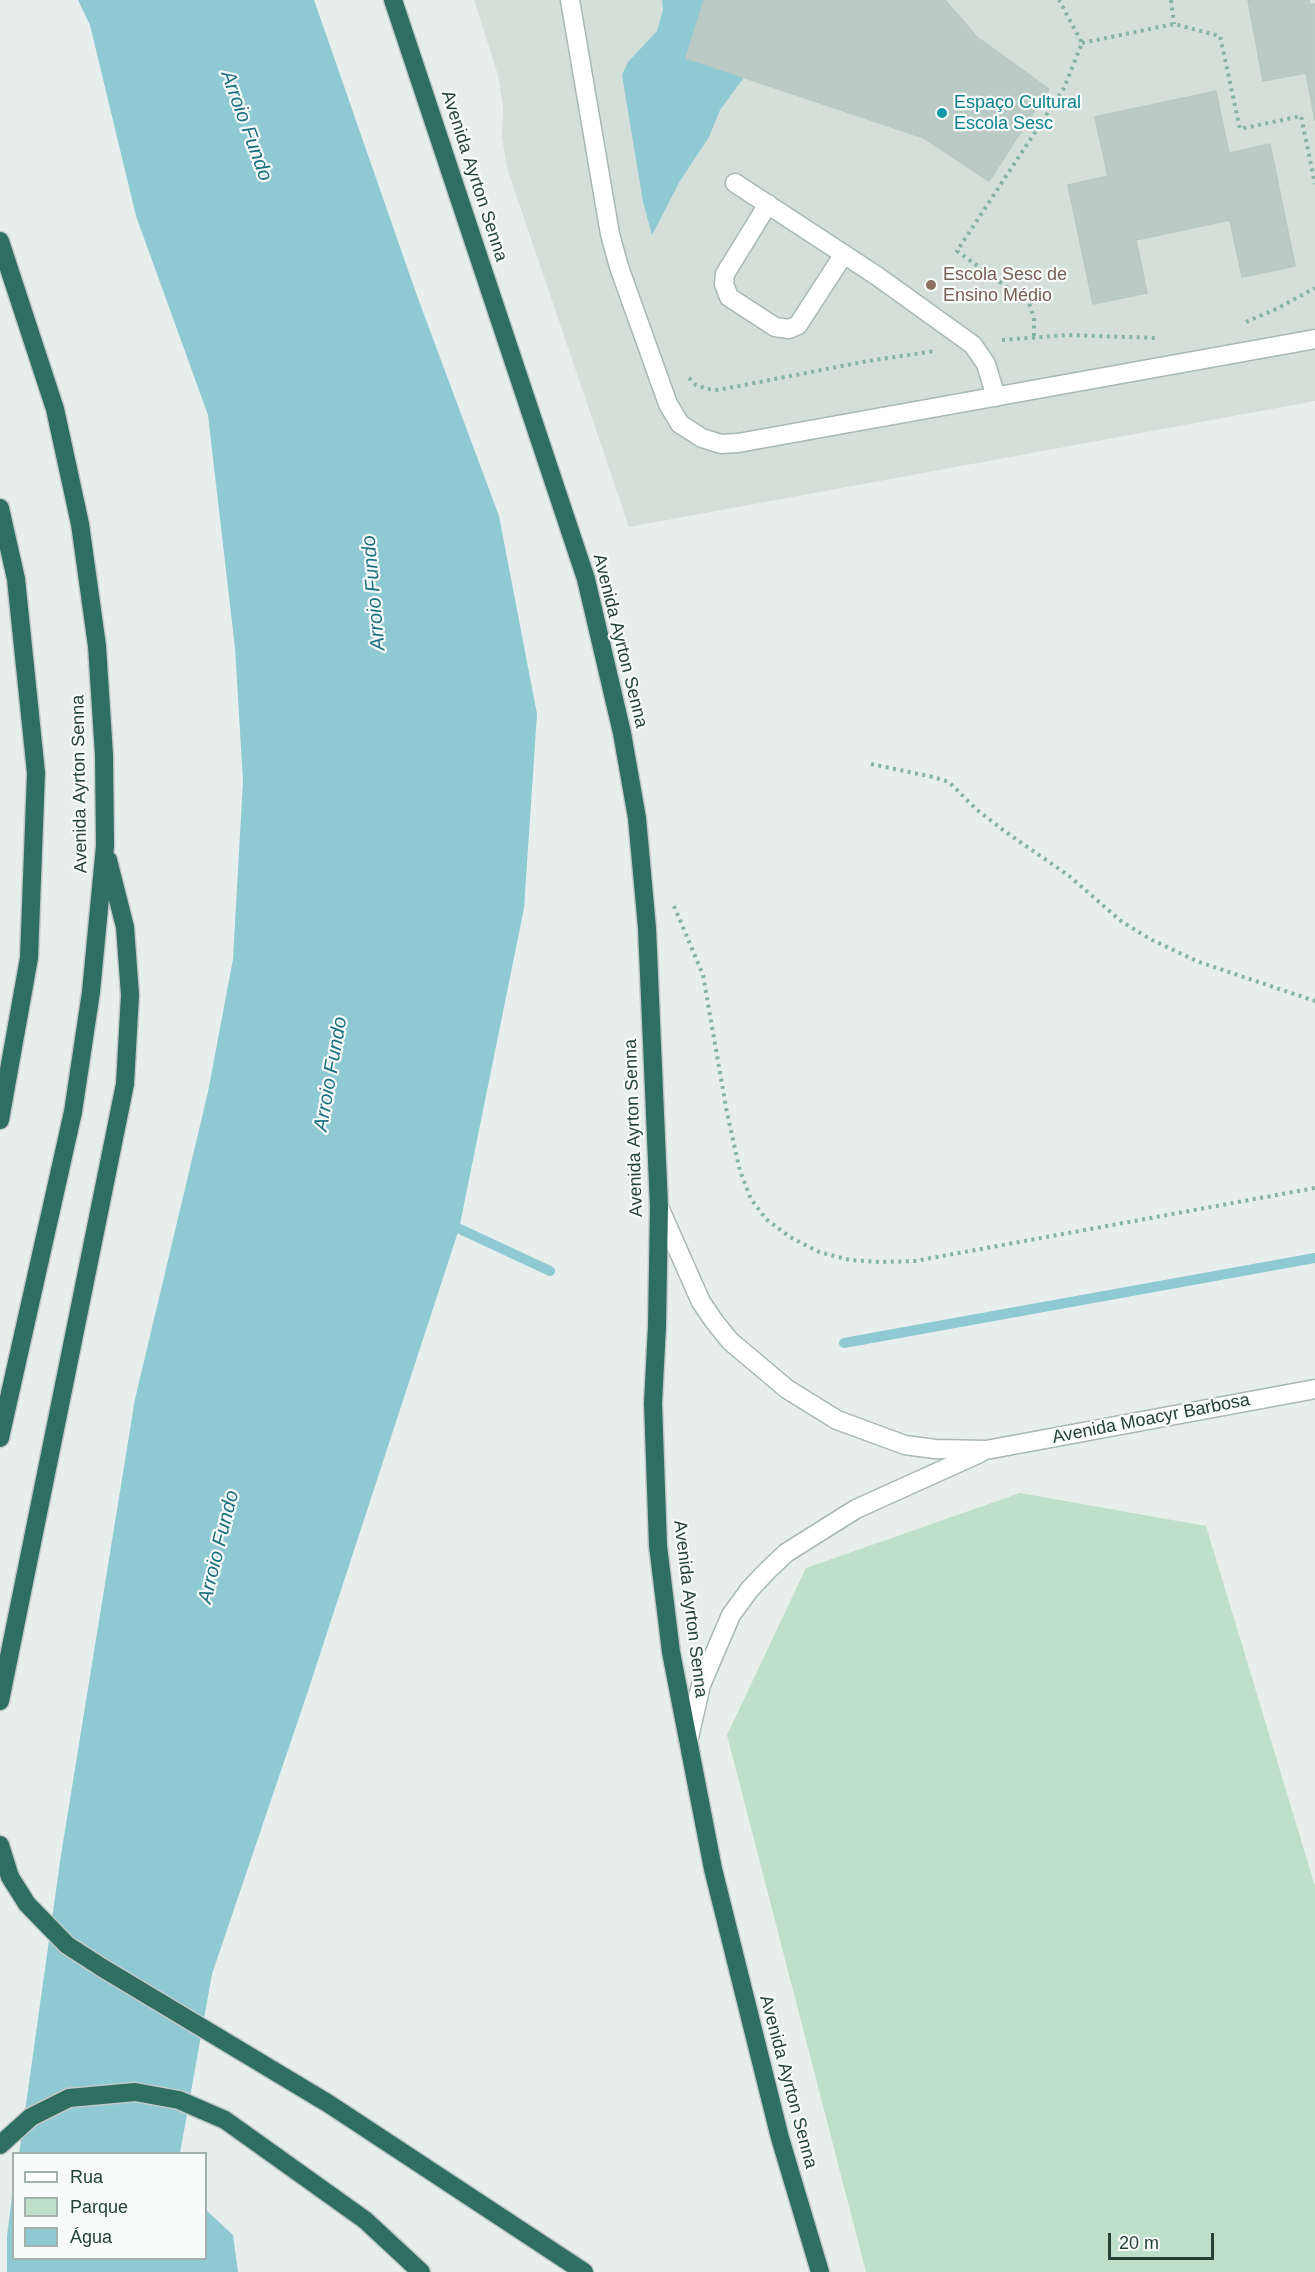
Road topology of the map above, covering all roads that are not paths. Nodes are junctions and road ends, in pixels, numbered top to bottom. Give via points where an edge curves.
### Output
1 (393, 0) edge
2 (570, 0) edge
3 (735, 183) dead end
4 (768, 204) junction
5 (0, 241) edge
6 (844, 254) junction
7 (1315, 339) edge
8 (996, 397) junction
9 (0, 508) edge
10 (105, 846) junction
11 (0, 1120) edge
12 (659, 1207) junction
13 (1315, 1389) edge
14 (0, 1438) edge
15 (986, 1450) junction
16 (0, 1701) edge
17 (688, 1742) junction
18 (0, 1845) edge
19 (0, 2145) edge
20 (421, 2272) edge
21 (584, 2272) edge
22 (820, 2272) edge

1 - 12 highway, Avenida Ayrton Senna via 586,579 622,733 637,818 647,928
2 - 8 street via 609,234 668,404 680,424 702,438 721,444 738,443
3 - 4 street
4 - 6 street
4 - 6 street via 725,274 729,297 775,327 789,329 798,325
5 - 10 highway, Avenida Ayrton Senna via 55,409 80,524 97,646
6 - 8 street via 973,345 986,364
7 - 8 street
9 - 11 highway via 16,579 36,772 29,958
10 - 14 highway, Avenida Ayrton Senna via 91,992 73,1112
10 - 16 highway via 124,927 130,995 125,1084
12 - 15 street, Avenida Moacyr Barbosa via 692,1285 714,1321 748,1357 787,1389 837,1420 905,1445
12 - 17 highway, Avenida Ayrton Senna via 653,1403 658,1546 671,1652
13 - 15 street, Avenida Moacyr Barbosa
15 - 17 street, Avenida Moacyr Barbosa via 856,1509 786,1553 766,1572 731,1615 701,1685
17 - 22 highway, Avenida Ayrton Senna via 753,2037
18 - 21 highway via 10,1877 27,1905 67,1944 329,2104
19 - 20 highway via 31,2117 69,2098 135,2092 179,2100 225,2120 365,2220

